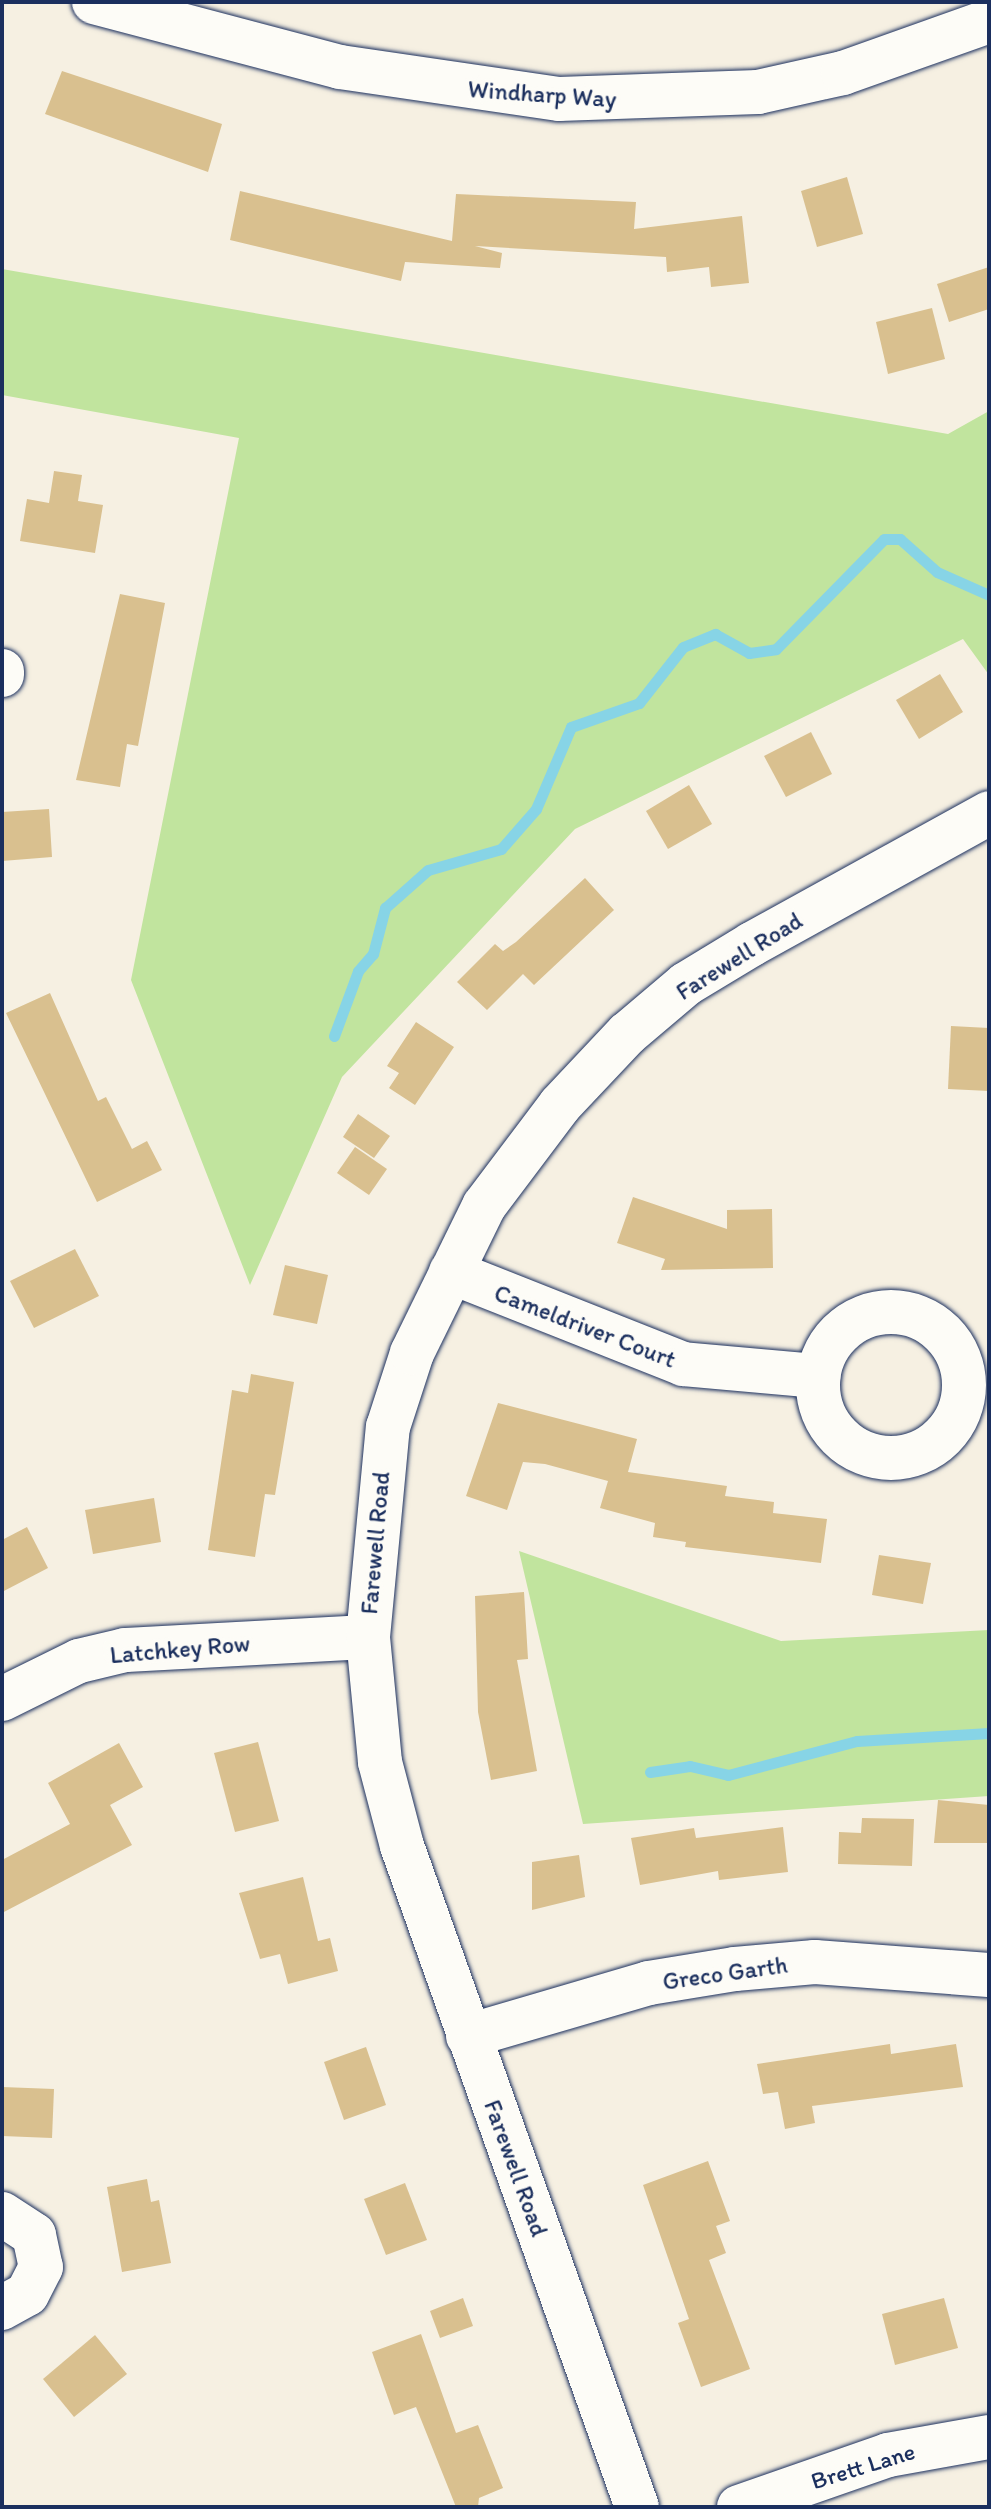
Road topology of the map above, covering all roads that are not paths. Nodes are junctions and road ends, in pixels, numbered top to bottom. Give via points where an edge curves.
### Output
1 (111, 5) edge
2 (989, 21) edge
3 (989, 813) edge
4 (451, 1272) junction
5 (818, 1376) dead end
6 (368, 1637) junction
7 (2, 1699) edge
8 (989, 1975) edge
9 (468, 2036) junction
10 (2, 2214) edge
11 (2, 2308) edge
12 (989, 2437) edge
13 (637, 2507) edge
14 (739, 2507) edge

1 - 2 street, Windharp Way via 340,67 574,100 758,92 871,65
3 - 4 street, Farewell Road via 686,984 627,1034 532,1139 484,1206
4 - 5 street, Cameldriver Court via 683,1364
4 - 6 street, Farewell Road via 388,1427
6 - 7 street, Latchkey Row via 125,1650 79,1661
6 - 9 street, Farewell Road via 380,1762
8 - 9 street, Greco Garth via 815,1962 735,1969 649,1983
9 - 13 street, Farewell Road
10 - 11 street via 34,2235 41,2267 27,2294
12 - 14 street, Brett Lane via 888,2455

